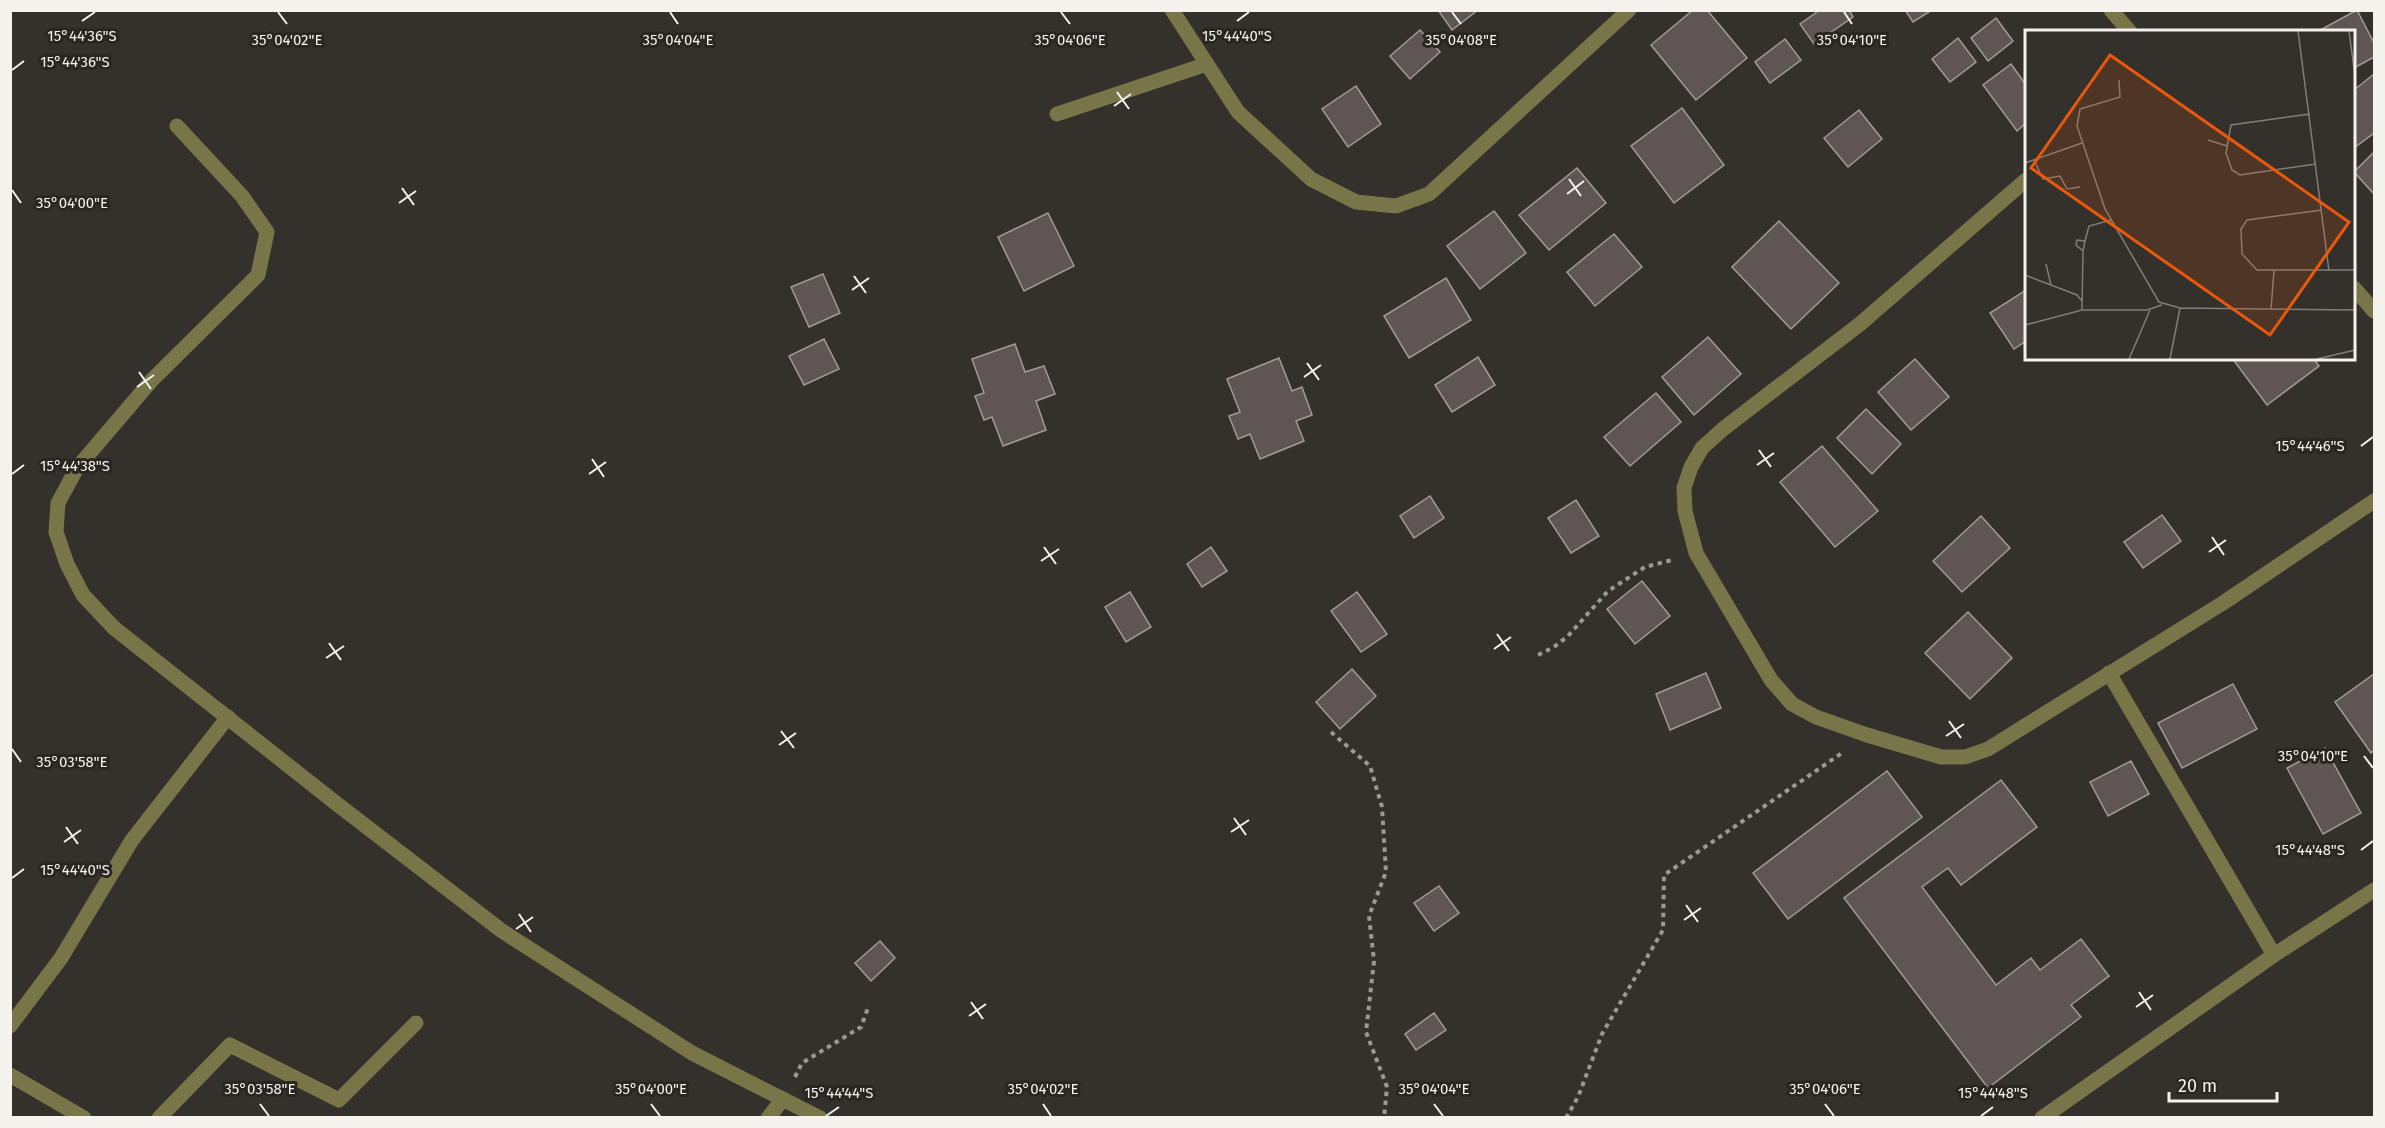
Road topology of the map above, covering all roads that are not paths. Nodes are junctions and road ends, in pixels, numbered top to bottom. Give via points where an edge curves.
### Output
1 (1172, 10) edge
2 (1629, 10) edge
3 (2111, 10) edge
4 (2128, 30) edge
5 (1207, 64) junction
6 (1057, 114) dead end
7 (177, 126) dead end
8 (2025, 181) edge
9 (2355, 289) edge
10 (2374, 311) edge
11 (2374, 501) edge
12 (2109, 673) junction
13 (228, 717) junction
14 (2374, 890) edge
15 (2274, 955) junction
16 (416, 1023) dead end
17 (10, 1026) edge
18 (10, 1075) edge
19 (783, 1099) junction
20 (84, 1118) edge
21 (159, 1118) edge
22 (768, 1118) edge
23 (819, 1118) edge
24 (2042, 1118) edge

1 - 5 street
2 - 5 street via 1429,194 1396,206 1356,202 1311,179 1238,112
3 - 4 street
5 - 6 street
7 - 13 street via 242,196 267,232 258,275 152,380 77,468 58,503 56,532 83,595 114,628
8 - 12 street via 1869,317 1702,448 1684,488 1685,510 1696,554 1771,680 1792,704 1816,717 1941,757 1965,757 1997,744
9 - 10 street
11 - 12 street via 2223,603
12 - 15 street
13 - 17 street via 132,840 61,958
13 - 19 street via 502,931 692,1053
14 - 15 street
15 - 24 street
16 - 21 street via 339,1100 230,1044
18 - 20 street
19 - 22 street
19 - 23 street

